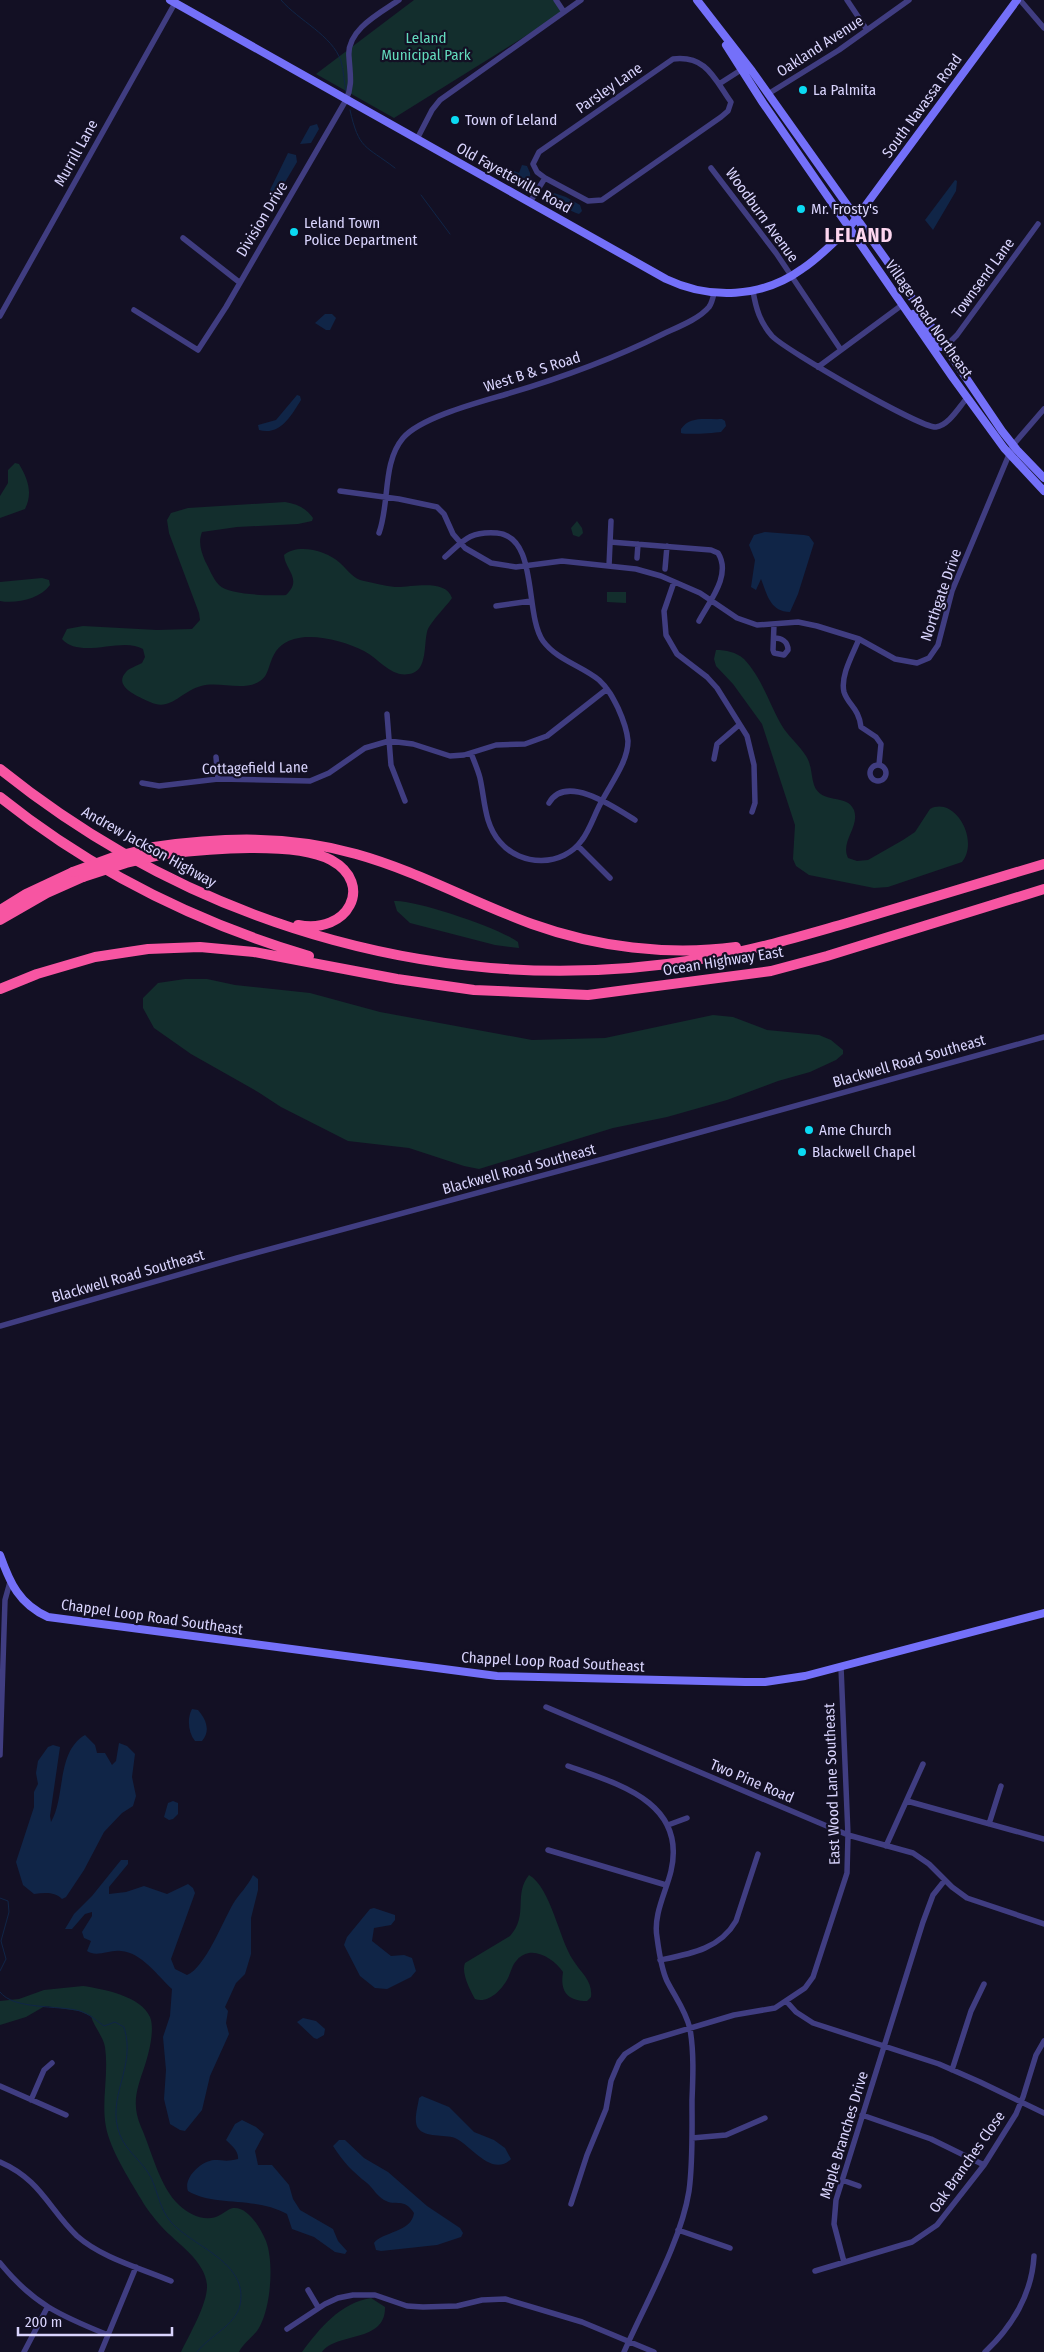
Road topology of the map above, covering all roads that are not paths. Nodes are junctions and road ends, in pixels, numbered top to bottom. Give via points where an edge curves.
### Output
1 (399, 0) edge
2 (556, 0) edge
3 (581, 0) edge
4 (697, 0) edge
5 (847, 0) edge
6 (909, 0) edge
7 (1018, 0) edge
8 (172, 2) edge
9 (564, 12) junction
10 (1044, 28) edge
11 (867, 30) junction
12 (744, 68) junction
13 (719, 84) junction
14 (768, 94) junction
15 (346, 100) junction
16 (417, 139) junction
17 (712, 168) dead end
18 (546, 178) junction
19 (530, 202) junction
20 (857, 219) junction
21 (1038, 224) dead end
22 (849, 228) junction
23 (183, 238) dead end
24 (791, 277) junction
25 (239, 282) junction
26 (753, 291) junction
27 (714, 293) junction
28 (900, 302) junction
29 (134, 310) dead end
30 (0, 316) edge
31 (946, 346) junction
32 (841, 350) junction
33 (818, 367) junction
34 (967, 398) junction
35 (1044, 409) edge
36 (1013, 445) junction
37 (1009, 454) junction
38 (1044, 478) edge
39 (340, 491) dead end
40 (1044, 491) edge
41 (388, 497) junction
42 (611, 521) dead end
43 (379, 533) dead end
44 (610, 542) junction
45 (460, 543) junction
46 (638, 544) junction
47 (667, 546) junction
48 (445, 557) dead end
49 (637, 558) dead end
50 (526, 566) junction
51 (608, 566) junction
52 (665, 569) dead end
53 (674, 582) junction
54 (712, 599) junction
55 (531, 601) junction
56 (496, 606) dead end
57 (699, 620) dead end
58 (774, 625) junction
59 (774, 638) dead end
60 (858, 639) junction
61 (608, 690) junction
62 (387, 714) dead end
63 (739, 725) junction
64 (389, 741) junction
65 (471, 753) junction
66 (216, 757) dead end
67 (714, 759) dead end
68 (879, 765) dead end
69 (0, 769) edge
70 (218, 779) junction
71 (142, 783) dead end
72 (0, 796) edge
73 (405, 801) dead end
74 (602, 801) junction
75 (549, 803) dead end
76 (752, 812) dead end
77 (635, 820) dead end
78 (578, 846) junction
79 (1044, 864) edge
80 (78, 874) junction
81 (610, 878) dead end
82 (1044, 889) edge
83 (0, 910) edge
84 (248, 913) junction
85 (0, 920) edge
86 (799, 937) junction
87 (398, 979) junction
88 (0, 989) edge
89 (1044, 1037) edge
90 (0, 1326) edge
91 (0, 1555) edge
92 (10, 1582) junction
93 (1044, 1613) edge
94 (841, 1667) junction
95 (546, 1707) dead end
96 (0, 1755) edge
97 (923, 1764) dead end
98 (568, 1766) dead end
99 (1001, 1786) dead end
100 (907, 1801) junction
101 (688, 1818) dead end
102 (989, 1824) junction
103 (668, 1825) junction
104 (848, 1835) junction
105 (1044, 1839) edge
106 (886, 1846) junction
107 (548, 1850) dead end
108 (758, 1854) dead end
109 (944, 1880) junction
110 (666, 1885) junction
111 (1044, 1924) edge
112 (660, 1960) junction
113 (984, 1984) dead end
114 (787, 2002) junction
115 (690, 2028) junction
116 (1044, 2041) edge
117 (884, 2045) junction
118 (52, 2063) dead end
119 (952, 2070) junction
120 (0, 2086) edge
121 (32, 2100) junction
122 (1022, 2102) junction
123 (1044, 2114) edge
124 (66, 2115) dead end
125 (862, 2115) junction
126 (765, 2118) dead end
127 (692, 2138) junction
128 (0, 2162) edge
129 (984, 2165) junction
130 (842, 2180) junction
131 (860, 2186) dead end
132 (571, 2204) dead end
133 (678, 2230) junction
134 (730, 2248) dead end
135 (1034, 2256) dead end
136 (844, 2262) junction
137 (0, 2263) edge
138 (136, 2267) junction
139 (814, 2271) dead end
140 (171, 2281) dead end
141 (308, 2290) dead end
142 (47, 2308) junction
143 (318, 2308) junction
144 (287, 2329) dead end
145 (108, 2335) junction
146 (629, 2341) junction
147 (24, 2352) edge
148 (101, 2352) edge
149 (624, 2352) edge
150 (654, 2352) edge
151 (984, 2352) edge

1 - 15 street, Division Drive via 365,24 353,40 348,54 352,88
2 - 9 street
3 - 9 street
4 - 12 street, Village Road Northeast
5 - 11 street
6 - 11 street, Oakland Avenue
7 - 10 street
7 - 20 street, South Navassa Road
8 - 15 street, Old Fayetteville Road
8 - 30 street, Murrill Lane
9 - 16 street via 440,100
11 - 14 street, Oakland Avenue
12 - 13 street
12 - 14 street, Village Road Northeast
12 - 22 street, Village Road Northeast
13 - 18 street, Parsley Lane via 731,102 728,111 602,200 588,201
13 - 18 street, Parsley Lane via 702,64 686,57 673,59 539,152 533,164 537,172
14 - 20 street, Village Road Northeast
15 - 16 street, Old Fayetteville Road
15 - 25 street, Division Drive
16 - 19 street, Old Fayetteville Road
17 - 24 street, Woodburn Avenue
18 - 19 street
19 - 27 street, Old Fayetteville Road via 672,282
20 - 22 street, South Navassa Road
20 - 31 street, Village Road Northeast
21 - 31 street, Townsend Lane
22 - 24 street, Old Fayetteville Road via 814,261
22 - 28 street, Village Road Northeast
23 - 25 street
24 - 26 street, Old Fayetteville Road
24 - 32 street, Woodburn Avenue
25 - 29 street, Division Drive via 198,350
26 - 27 street, Old Fayetteville Road
26 - 33 street via 761,321 774,338
27 - 41 street, West B & S Road via 706,310 681,326 614,358 459,409 411,431 393,454
28 - 31 street via 937,344
28 - 32 street
28 - 34 street, Village Road Northeast
31 - 36 street, Village Road Northeast
32 - 33 street
33 - 34 street via 932,427 945,423
34 - 37 street, Village Road Northeast
35 - 36 street, Northgate Drive
36 - 37 street, Northgate Drive
36 - 38 street, Village Road Northeast
37 - 40 street, Village Road Northeast
37 - 60 street, Northgate Drive via 952,591 934,652 923,661 904,662
39 - 41 street, Northgate Drive
41 - 43 street, West B & S Road
41 - 45 street, Northgate Drive via 437,507
42 - 44 street
44 - 46 street
44 - 51 street
45 - 48 street
45 - 50 street, Northgate Drive via 491,563
45 - 50 street via 478,532 504,534 517,544
46 - 47 street
46 - 49 street
47 - 52 street
47 - 54 street via 718,553 722,570
50 - 51 street, Northgate Drive via 556,561
50 - 55 street
51 - 53 street, Northgate Drive via 645,571
53 - 54 street, Northgate Drive
53 - 63 street via 663,618 668,642 683,660 717,688
54 - 57 street
54 - 58 street, Northgate Drive via 737,618 757,625
55 - 56 street
55 - 61 street via 536,627 548,646
58 - 59 street
58 - 60 street, Northgate Drive via 798,622
60 - 68 street via 844,678 844,693 860,716 861,728 876,737 880,744
61 - 65 street, Cottagefield Lane via 539,740 490,746
61 - 74 street via 625,724 628,744 622,764
62 - 64 street
63 - 67 street via 717,744
63 - 76 street via 754,759
64 - 65 street, Cottagefield Lane via 413,744 443,755
64 - 70 street, Cottagefield Lane via 365,748 310,781
64 - 73 street via 393,772
65 - 78 street via 480,776 488,821 509,852 532,860 547,860 561,857
66 - 70 street
69 - 84 highway, Andrew Jackson Highway via 50,808 107,845 176,882
70 - 71 street, Cottagefield Lane via 159,786
72 - 87 highway via 60,840 120,877 194,914 277,946
74 - 75 street via 568,791 557,794
74 - 77 street
74 - 78 street
78 - 81 street
79 - 86 highway, Ocean Highway East
80 - 83 highway via 26,894
80 - 84 highway, bridge via 165,854 228,848 266,849 323,857 336,863 347,874 352,886 352,899 346,912 329,925 304,926
80 - 85 highway
80 - 86 highway, bridge via 114,857 154,847 243,839 302,843 341,850 407,870 532,924 583,938 666,950 707,949
82 - 87 highway, Ocean Highway East via 827,956 771,971 702,982 588,995 474,990
84 - 86 highway, Andrew Jackson Highway via 318,936 400,956 471,966 546,971 668,964
87 - 88 highway via 254,952 177,947 135,950 76,962
89 - 90 street, Blackwell Road Southeast
91 - 92 street, Chappel Loop Road Southeast
92 - 94 street, Chappel Loop Road Southeast via 14,1591 31,1608 48,1617 497,1676 752,1682 788,1679
92 - 96 street via 5,1600
93 - 94 street, Chappel Loop Road Southeast
94 - 104 street, East Wood Lane Southeast
95 - 104 street, Two Pine Road
97 - 100 street
98 - 103 street via 637,1794 652,1804
99 - 102 street
100 - 102 street
100 - 106 street
101 - 103 street
102 - 105 street
103 - 110 street via 673,1844
104 - 106 street, Two Pine Road
104 - 114 street, East Wood Lane Southeast via 847,1873 818,1967 805,1988
106 - 109 street, Two Pine Road via 920,1856
107 - 110 street
108 - 112 street via 730,1930 698,1952
109 - 111 street, Two Pine Road via 975,1902
109 - 117 street, Maple Branches Drive via 926,1912
110 - 112 street via 656,1935
112 - 115 street
113 - 119 street via 971,2011
114 - 115 street, East Wood Lane Southeast via 775,2008 734,2015
114 - 117 street via 813,2023
115 - 127 street
115 - 132 street, East Wood Lane Southeast via 635,2046 619,2062
116 - 122 street, Oak Branches Close
117 - 119 street
117 - 125 street, Maple Branches Drive
118 - 121 street via 44,2070
119 - 122 street
120 - 121 street
121 - 124 street
122 - 123 street
122 - 129 street, Oak Branches Close
125 - 129 street via 932,2139
125 - 130 street, Maple Branches Drive
126 - 127 street via 726,2135
127 - 133 street via 689,2191
128 - 138 street via 33,2183 69,2228 83,2240 103,2253
129 - 136 street, Oak Branches Close via 937,2226 925,2235 912,2242
130 - 131 street
130 - 136 street, Maple Branches Drive via 834,2217
133 - 134 street
133 - 146 street
135 - 151 street via 1033,2272 1016,2315 1001,2337
136 - 139 street, Oak Branches Close
137 - 142 street via 23,2289
138 - 140 street
138 - 145 street
141 - 143 street
142 - 145 street
142 - 147 street
143 - 144 street
143 - 146 street via 353,2295 375,2295 407,2306 432,2307 505,2299 582,2322
145 - 148 street
146 - 149 street
146 - 150 street

